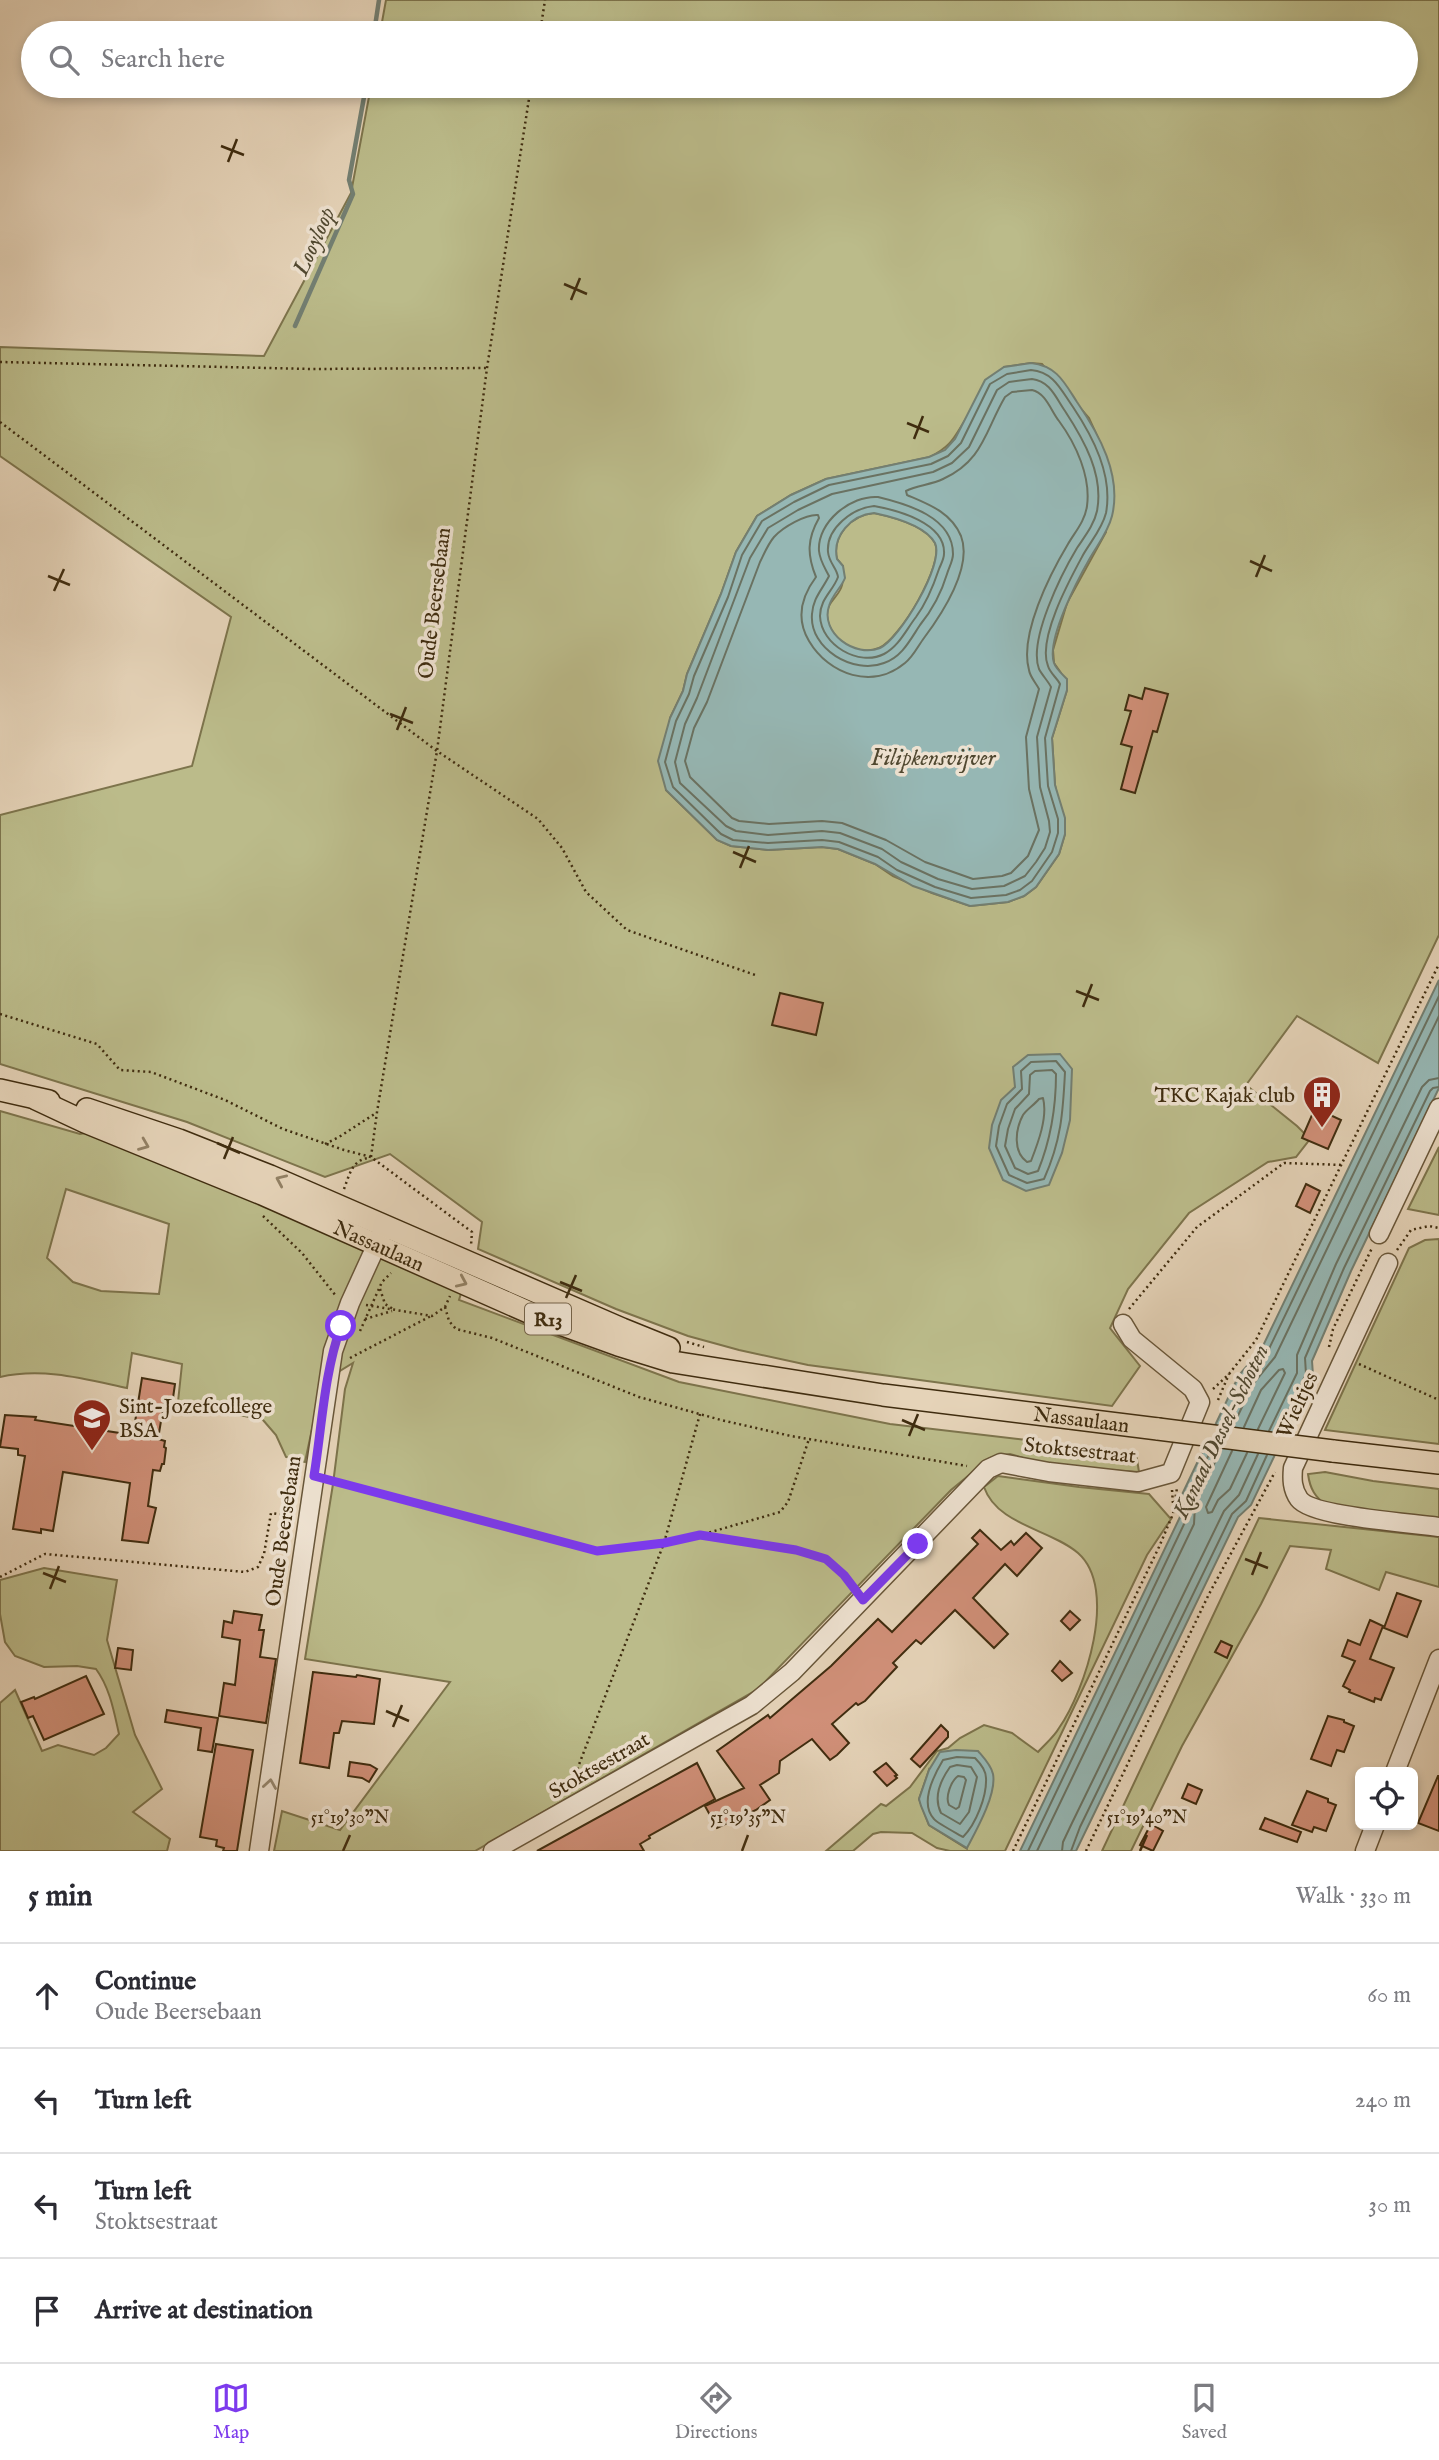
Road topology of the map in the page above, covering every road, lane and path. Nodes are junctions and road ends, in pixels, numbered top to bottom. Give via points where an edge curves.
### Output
1 (545, 0) edge
2 (542, 21) edge
3 (529, 98) edge
4 (0, 362) edge
5 (487, 368) junction
6 (0, 422) edge
7 (437, 751) junction
8 (1439, 964) edge
9 (758, 976) dead end
10 (0, 1014) edge
11 (0, 1090) edge
12 (1439, 1108) edge
13 (377, 1112) junction
14 (325, 1144) junction
15 (371, 1157) junction
16 (1343, 1164) junction
17 (344, 1195) dead end
18 (259, 1211) dead end
19 (1439, 1228) edge
20 (1379, 1234) dead end
21 (381, 1236) junction
22 (471, 1245) dead end
23 (1388, 1263) joint
24 (388, 1274) dead end
25 (380, 1287) junction
26 (451, 1294) dead end
27 (350, 1303) junction
28 (371, 1306) junction
29 (445, 1307) junction
30 (396, 1310) junction
31 (432, 1316) junction
32 (1123, 1324) joint
33 (679, 1340) dead end
34 (715, 1350) dead end
35 (1344, 1357) junction
36 (347, 1359) dead end
37 (1439, 1400) edge
38 (1199, 1402) junction
39 (700, 1414) junction
40 (809, 1439) junction
41 (1439, 1464) edge
42 (988, 1469) junction
43 (1171, 1473) junction
44 (314, 1476) junction
45 (1270, 1481) dead end
46 (307, 1518) junction
47 (1439, 1527) edge
48 (700, 1535) junction
49 (664, 1543) junction
50 (0, 1577) edge
51 (863, 1600) junction
52 (1439, 1659) edge
53 (1397, 1767) edge
54 (560, 1815) junction
55 (1373, 1830) edge
56 (259, 1851) edge
57 (493, 1851) edge
58 (1013, 1851) edge
59 (1086, 1851) edge
60 (1365, 1851) edge

1 - 2 path
3 - 5 path, Oude Beersebaan
4 - 5 path
5 - 7 path, Oude Beersebaan
6 - 7 path
7 - 9 path via 538,819 562,848 586,892 627,930
7 - 13 path, Oude Beersebaan
8 - 16 path
10 - 14 path via 97,1044 120,1070 150,1072
11 - 21 main road, Nassaulaan / R13 via 88,1109 179,1140 270,1176
12 - 20 street
13 - 14 path
13 - 15 path, Oude Beersebaan
14 - 15 path
15 - 17 path via 352,1168
15 - 22 path via 472,1232
16 - 32 path via 1284,1163 1197,1227 1131,1305
16 - 38 path via 1256,1340
18 - 27 path via 302,1253 337,1297
19 - 23 path via 1411,1230
21 - 27 street, Oude Beersebaan
21 - 41 main road, Nassaulaan / R13, bridge via 535,1315 673,1362 883,1395
23 - 35 street, Wieltjes
24 - 25 path
25 - 28 path
25 - 30 path via 385,1304
26 - 29 path
27 - 44 street, Oude Beersebaan via 332,1351
28 - 30 path
28 - 30 path via 365,1319
29 - 31 path
29 - 39 path via 456,1329 492,1338 639,1397
30 - 31 path
31 - 36 path
32 - 38 street via 1132,1339 1193,1389
33 - 34 path
35 - 37 path
35 - 47 street, Wieltjes via 1293,1468 1292,1484 1300,1501 1320,1511
38 - 43 street
39 - 40 path
39 - 49 path
40 - 42 path
40 - 48 path via 788,1502 780,1511
42 - 43 street, Stoktsestraat via 1001,1463 1138,1482
42 - 51 street, Stoktsestraat
43 - 58 path via 1173,1514
44 - 46 street, Oude Beersebaan
44 - 49 path via 597,1551
45 - 59 path via 1209,1594
46 - 50 path via 271,1513 264,1555 258,1567 245,1572 45,1554
56 -> 46 street, Oude Beersebaan
48 - 49 path
48 - 51 path via 826,1559
49 - 54 path
51 - 54 street, Stoktsestraat via 792,1672 752,1705
52 - 53 street
54 - 57 street, Stoktsestraat
55 - 60 street

